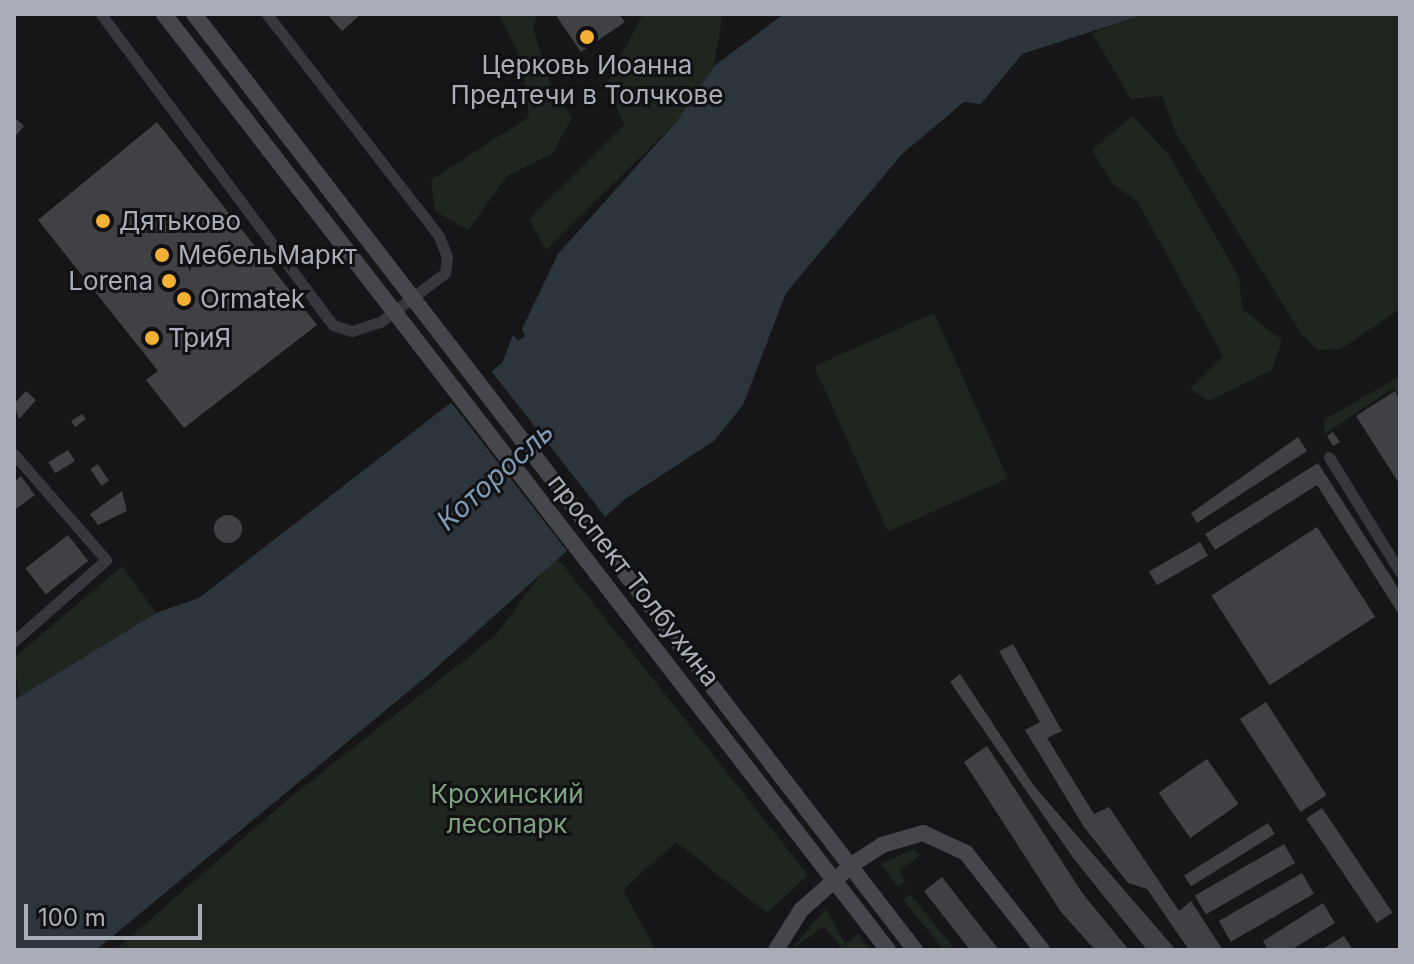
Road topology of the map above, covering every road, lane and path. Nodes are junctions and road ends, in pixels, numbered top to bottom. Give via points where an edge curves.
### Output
1 (101, 14) edge
2 (164, 14) edge
3 (194, 14) edge
4 (267, 14) edge
5 (14, 454) edge
6 (1329, 457) dead end
7 (1400, 572) edge
8 (14, 641) edge
9 (776, 950) edge
10 (888, 950) edge
11 (915, 950) edge
12 (1042, 950) edge

1 - 4 street via 333,325 352,331 380,322 445,273 447,257 439,236
2 - 10 main road, проспект Толбухина
3 - 11 main road, проспект Толбухина
5 - 8 street via 106,560
6 - 7 street
9 - 12 main road via 801,910 853,864 892,840 923,833 966,853

